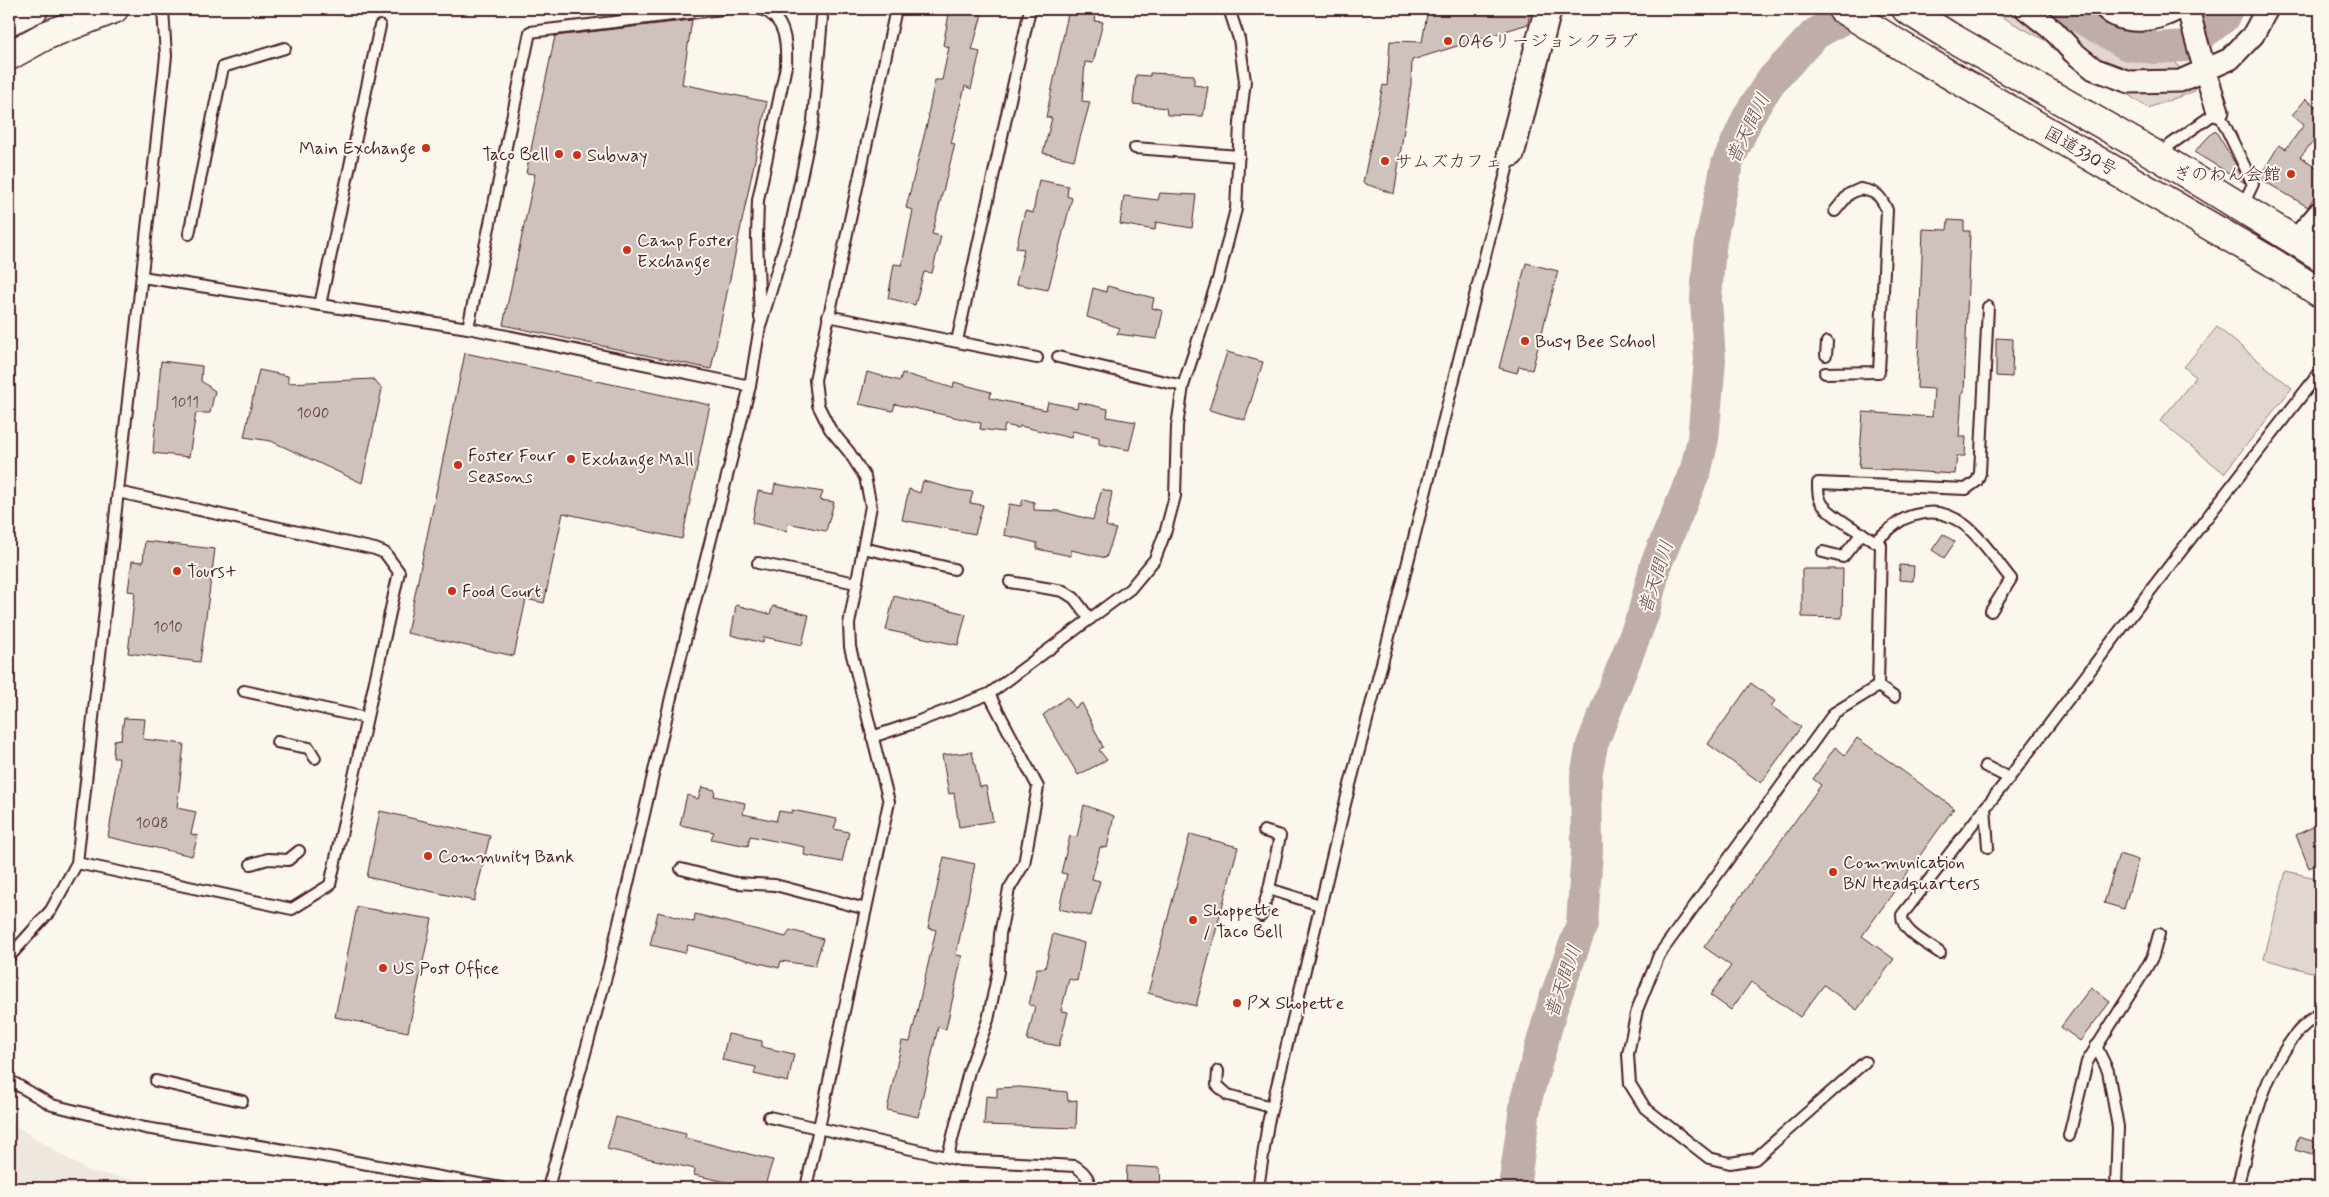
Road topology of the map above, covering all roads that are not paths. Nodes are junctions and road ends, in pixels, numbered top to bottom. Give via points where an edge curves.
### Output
1 (34, 9) edge
2 (114, 9) edge
3 (163, 9) edge
4 (723, 9) edge
5 (761, 9) edge
6 (896, 9) edge
7 (1030, 9) edge
8 (1229, 9) edge
9 (1548, 9) edge
10 (1842, 9) edge
11 (1906, 9) edge
12 (2026, 9) edge
13 (2106, 9) edge
14 (2267, 9) edge
15 (2185, 12) edge
16 (822, 18) dead end
17 (9, 21) edge
18 (380, 26) dead end
19 (286, 48) dead end
20 (9, 56) edge
21 (2203, 65) junction
22 (2218, 111) junction
23 (1135, 148) dead end
24 (1511, 153) joint
25 (1238, 156) junction
26 (2161, 158) junction
27 (2241, 208) junction
28 (1835, 211) dead end
29 (2320, 212) edge
30 (189, 234) dead end
31 (2295, 241) junction
32 (2320, 256) edge
33 (142, 277) junction
34 (2320, 293) edge
35 (320, 305) junction
36 (1988, 307) dead end
37 (828, 316) junction
38 (760, 326) junction
39 (468, 328) junction
40 (957, 341) junction
41 (1827, 342) dead end
42 (1826, 355) dead end
43 (1058, 357) dead end
44 (1038, 358) dead end
45 (2320, 372) edge
46 (1825, 374) dead end
47 (750, 386) junction
48 (1183, 386) junction
49 (118, 492) junction
50 (1862, 533) junction
51 (1874, 541) junction
52 (863, 548) junction
53 (1823, 552) dead end
54 (758, 563) dead end
55 (954, 569) dead end
56 (1010, 582) dead end
57 (856, 583) junction
58 (1992, 611) dead end
59 (1090, 619) junction
60 (1878, 686) junction
61 (244, 691) dead end
62 (989, 694) junction
63 (1894, 697) dead end
64 (366, 718) junction
65 (872, 737) junction
66 (277, 742) dead end
67 (315, 758) dead end
68 (1985, 766) dead end
69 (2009, 778) junction
70 (1985, 808) junction
71 (1264, 831) dead end
72 (1988, 847) dead end
73 (299, 851) dead end
74 (77, 864) junction
75 (251, 864) dead end
76 (681, 869) dead end
77 (1269, 889) junction
78 (1320, 906) junction
79 (866, 909) junction
80 (1261, 916) dead end
81 (2159, 934) dead end
82 (1940, 953) dead end
83 (9, 957) edge
84 (2320, 1012) edge
85 (2096, 1046) junction
86 (1865, 1062) dead end
87 (1218, 1071) dead end
88 (9, 1080) edge
89 (156, 1080) dead end
90 (242, 1101) dead end
91 (1271, 1107) junction
92 (769, 1116) dead end
93 (819, 1129) junction
94 (2069, 1136) dead end
95 (948, 1156) junction
96 (501, 1188) edge
97 (548, 1188) edge
98 (806, 1188) edge
99 (1090, 1188) edge
100 (1258, 1188) edge
101 (2116, 1188) edge
102 (2237, 1188) edge

1 - 17 highway
2 - 20 highway via 47,35
3 - 33 lane via 166,56
4 - 39 lane via 530,32
5 - 38 lane via 776,18 783,29 787,49 758,200
6 - 37 lane
7 - 40 lane
8 - 25 lane via 1239,39 1246,82
9 - 24 street
10 - 34 highway, 国道330号
11 - 26 highway, 国道330号
12 - 21 street via 2054,30 2094,69 2129,82 2180,81
13 - 15 street via 2114,16 2144,20
14 - 21 street via 2253,35 2230,59
15 - 21 street
16 - 38 lane via 814,121 791,225
18 - 35 lane
19 - 30 lane via 223,67
21 - 22 street
22 - 26 lane via 2170,146
22 - 27 lane via 2253,184
23 - 25 lane
24 - 78 lane
25 - 48 lane via 1234,218
26 - 27 highway, 国道330号
27 - 31 highway, 国道330号
28 - 46 lane via 1849,194 1860,188 1881,198 1887,210 1879,372
29 - 31 street
31 - 32 highway, 国道330号
33 - 35 lane
33 - 49 lane
35 - 39 lane
36 - 50 lane via 1977,481 1966,489 1818,483 1823,505
37 - 40 lane
37 - 52 lane via 815,380 818,405 830,429 865,478 871,506
38 - 47 lane
39 - 47 lane
40 - 44 lane
41 - 42 lane
43 - 48 lane
45 - 69 lane
47 - 97 lane via 675,680 609,966
48 - 59 lane via 1177,426 1175,496 1158,552 1130,589
49 - 64 lane via 385,553 399,572
49 - 74 lane
50 - 51 lane
50 - 53 lane via 1843,557
51 - 58 lane via 1902,519 1927,512 1942,512 1955,518 1969,528 2011,579
51 - 60 lane via 1881,545
52 - 55 lane
52 - 57 lane
54 - 57 lane
56 - 59 lane via 1063,591 1074,598
57 - 65 lane via 849,624 850,647
59 - 62 lane
60 - 63 lane
60 - 86 lane via 1834,713 1659,955 1637,1010 1628,1054 1630,1084 1646,1108 1709,1158 1730,1163 1755,1159
61 - 64 lane
62 - 65 lane
62 - 95 lane via 1038,787 1024,864 1009,889 988,1020 969,1071
64 - 74 lane via 330,885 292,909
65 - 79 lane via 889,802
66 - 67 lane via 309,748
68 - 69 lane
69 - 70 lane
70 - 72 lane
70 - 82 lane via 1902,915 1905,927
71 - 77 lane via 1280,836
73 - 75 lane via 288,860 268,859
74 - 83 lane via 51,910
76 - 79 lane via 736,884 775,885
77 - 78 lane
77 - 80 lane
78 - 91 lane
79 - 93 lane
81 - 85 lane via 2153,956
84 - 102 lane via 2298,1031 2264,1088
85 - 94 lane via 2087,1062
85 - 101 lane via 2108,1071 2118,1127
87 - 91 lane via 1217,1085 1228,1095
88 - 96 lane via 52,1105 145,1128
89 - 90 lane
91 - 100 lane
92 - 93 lane
93 - 95 lane
93 - 98 lane
95 - 99 lane via 960,1160 1075,1166 1084,1172

